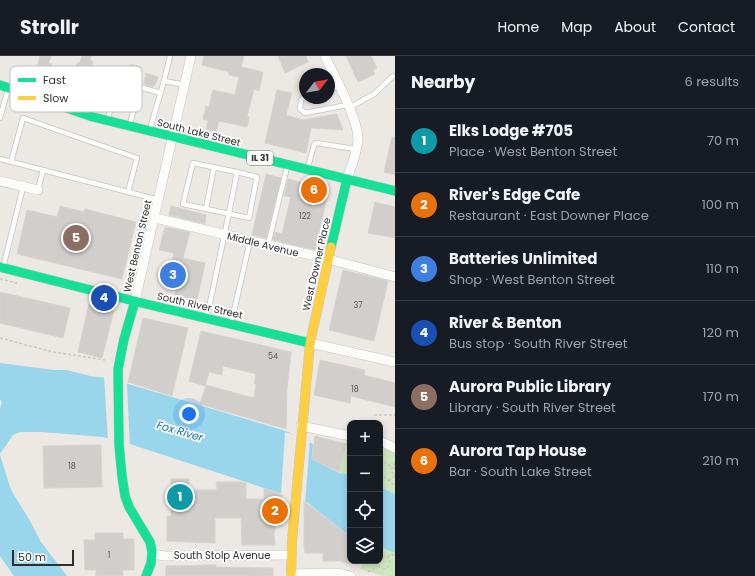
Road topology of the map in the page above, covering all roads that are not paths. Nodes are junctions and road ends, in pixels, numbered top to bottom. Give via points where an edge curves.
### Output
1 (170, 56) edge
2 (191, 56) edge
3 (325, 56) edge
4 (393, 76) dead end
5 (164, 81) junction
6 (185, 85) junction
7 (4, 86) edge
8 (339, 87) junction
9 (142, 88) edge
10 (335, 88) edge
11 (161, 93) junction
12 (301, 104) edge
13 (348, 107) junction
14 (76, 112) edge
15 (109, 112) edge
16 (133, 112) edge
17 (0, 118) edge
18 (107, 120) junction
19 (129, 126) junction
20 (149, 131) junction
21 (173, 136) junction
22 (355, 149) junction
23 (0, 159) edge
24 (11, 162) junction
25 (287, 165) junction
26 (214, 168) junction
27 (43, 170) junction
28 (308, 170) junction
29 (237, 172) junction
30 (347, 179) junction
31 (0, 182) edge
32 (23, 187) junction
33 (38, 190) joint
34 (395, 191) edge
35 (128, 192) junction
36 (159, 200) junction
37 (206, 209) junction
38 (229, 214) junction
39 (155, 218) junction
40 (225, 235) junction
41 (250, 241) junction
42 (268, 245) junction
43 (328, 259) junction
44 (2, 267) edge
45 (395, 276) edge
46 (135, 301) junction
47 (207, 318) junction
48 (231, 324) junction
49 (310, 343) junction
50 (395, 362) edge
51 (301, 426) junction
52 (347, 435) edge
53 (383, 442) edge
54 (395, 448) edge
55 (152, 554) junction
56 (291, 555) junction
57 (291, 575) edge
58 (146, 576) edge
59 (351, 576) edge

1 - 5 lane
2 - 6 street, West Benton Street
3 - 8 street, West Downer Place
4 - 13 lane via 374,94
5 - 6 lane
5 - 11 lane
6 - 21 street, West Benton Street
7 - 17 lane
8 - 10 lane
8 - 13 street, West Downer Place
9 - 11 lane
11 - 20 lane
12 - 13 lane via 300,109 306,113
13 - 22 street, West Downer Place via 358,131
14 - 18 street, South Lake Street / IL 31
15 - 18 lane
16 - 19 lane
18 - 19 street, South Lake Street / IL 31
19 - 20 street, South Lake Street / IL 31
20 - 21 street, South Lake Street / IL 31
21 - 25 street, South Lake Street / IL 31
21 - 36 street, West Benton Street
22 - 28 lane via 316,143
22 - 30 street, West Downer Place
23 - 24 lane
24 - 27 lane
24 - 35 lane via 23,118 137,158
25 - 28 street, South Lake Street / IL 31
25 - 42 lane
26 - 29 lane
26 - 37 lane
26 - 37 lane via 193,164 184,204
27 - 33 lane
27 - 35 lane
28 - 30 street, South Lake Street / IL 31
29 - 38 lane
29 - 38 lane via 257,177 249,218
30 - 34 street, South Lake Street / IL 31
30 - 43 street, West Downer Place
31 - 32 street
32 - 33 street
32 - 44 lane
35 - 36 lane
36 - 39 street, West Benton Street
37 - 38 lane
38 - 40 lane
39 - 40 street, Middle Avenue
39 - 46 street, West Benton Street
40 - 41 street, Middle Avenue
40 - 47 lane
41 - 42 street, Middle Avenue
41 - 48 lane
42 - 43 street, Middle Avenue
43 - 45 street, Middle Avenue
43 - 49 street, West Downer Place
44 - 46 street, South River Street
46 - 47 street, South River Street
46 - 55 street, West Benton Street via 117,377 120,447 126,498 148,536
47 - 48 street, South River Street
48 - 49 street, South River Street
49 - 50 street, South River Street
49 - 51 street, West Downer Place
51 - 52 street
51 - 56 street, West Downer Place
53 - 54 street
55 - 56 street, South Stolp Avenue
55 - 58 street
56 - 57 street, West Downer Place
57 - 59 street via 339,573

